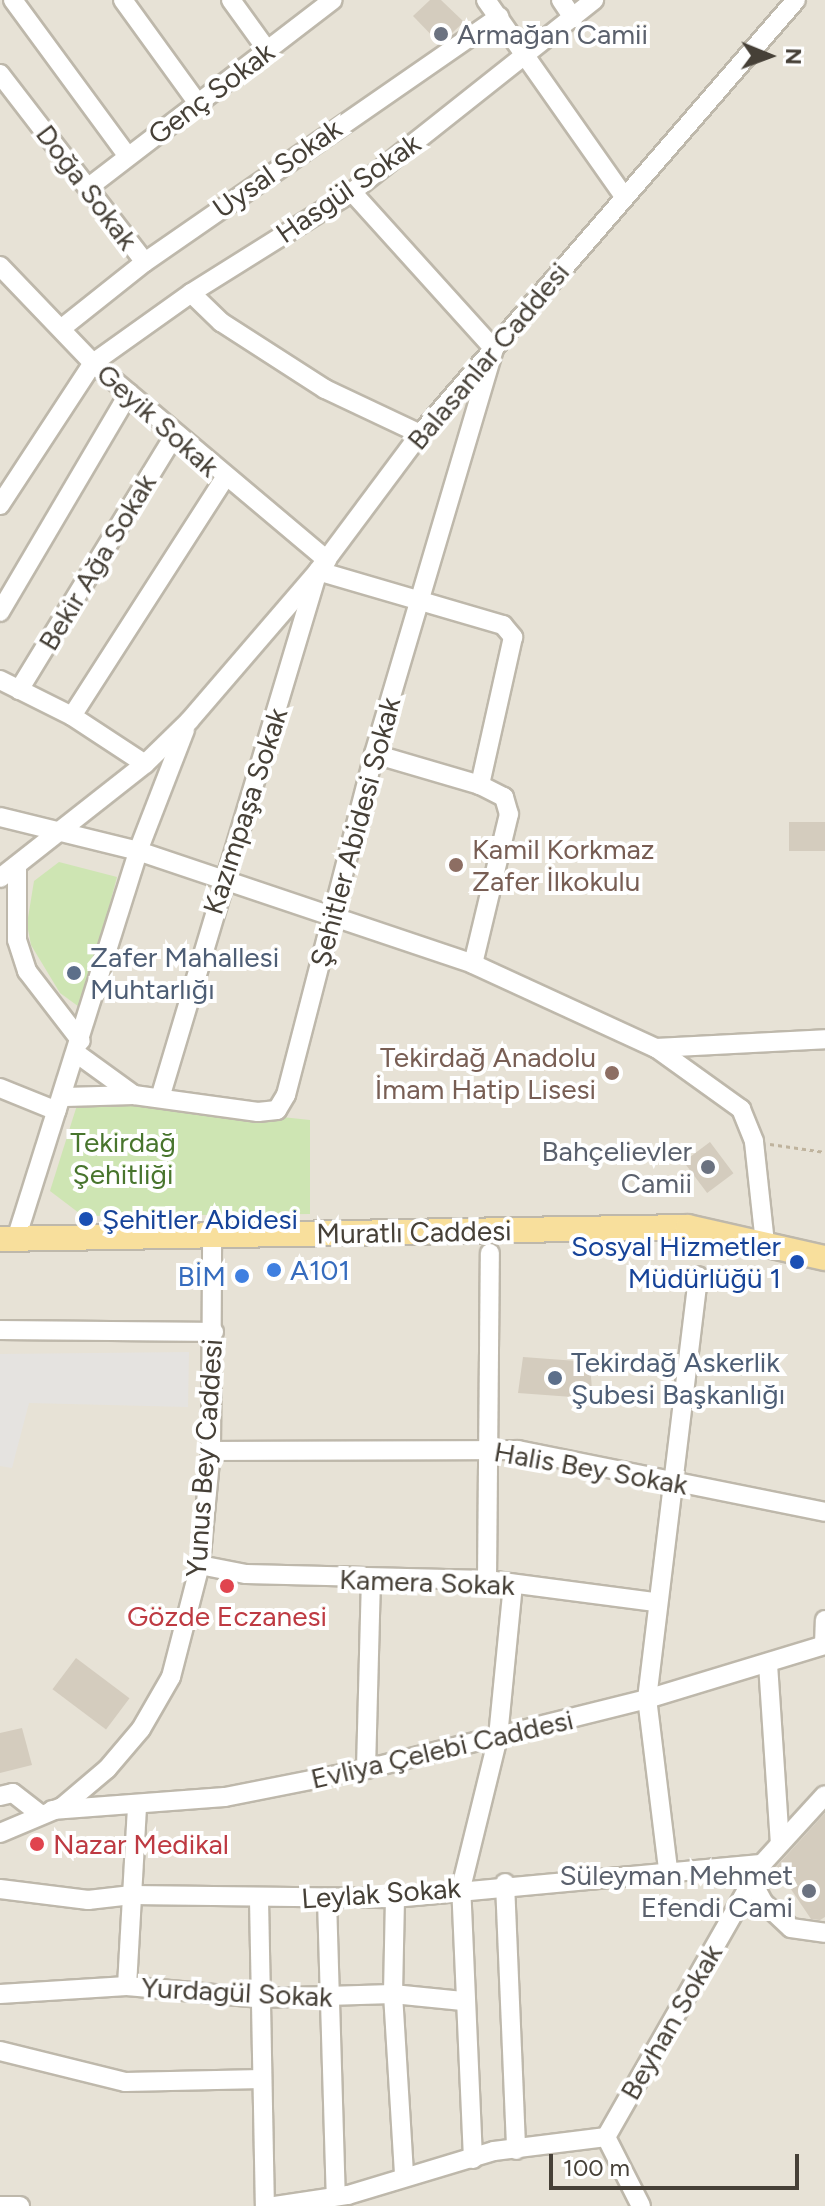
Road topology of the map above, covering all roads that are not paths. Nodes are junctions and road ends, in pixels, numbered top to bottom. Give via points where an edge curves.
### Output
1 (13, 0) edge
2 (123, 0) edge
3 (231, 0) edge
4 (333, 0) edge
5 (486, 0) edge
6 (561, 0) edge
7 (594, 0) edge
8 (796, 0) edge
9 (499, 17) junction
10 (573, 18) junction
11 (267, 50) junction
12 (526, 55) junction
13 (0, 74) edge
14 (199, 105) junction
15 (127, 155) junction
16 (89, 187) junction
17 (352, 192) junction
18 (624, 196) junction
19 (145, 262) junction
20 (0, 266) edge
21 (191, 293) junction
22 (62, 328) junction
23 (494, 349) junction
24 (93, 363) junction
25 (129, 393) junction
26 (175, 434) junction
27 (420, 434) junction
28 (224, 479) junction
29 (0, 505) edge
30 (323, 566) junction
31 (417, 602) junction
32 (0, 612) edge
33 (0, 680) edge
34 (19, 690) junction
35 (72, 716) junction
36 (189, 721) junction
37 (374, 754) junction
38 (145, 764) junction
39 (480, 785) junction
40 (0, 817) edge
41 (54, 832) junction
42 (138, 851) junction
43 (17, 865) junction
44 (0, 878) edge
45 (221, 883) junction
46 (332, 917) junction
47 (473, 964) junction
48 (825, 1039) edge
49 (79, 1047) junction
50 (656, 1048) junction
51 (0, 1088) edge
52 (134, 1095) junction
53 (160, 1098) junction
54 (61, 1104) junction
55 (212, 1237) junction
56 (8, 1239) edge
57 (765, 1243) junction
58 (490, 1253) dead end
59 (825, 1258) edge
60 (698, 1276) dead end
61 (0, 1330) edge
62 (214, 1332) junction
63 (489, 1447) junction
64 (211, 1451) junction
65 (674, 1482) junction
66 (825, 1512) edge
67 (200, 1565) junction
68 (371, 1579) junction
69 (487, 1580) junction
70 (513, 1584) junction
71 (654, 1602) junction
72 (825, 1620) edge
73 (824, 1645) edge
74 (768, 1664) junction
75 (647, 1699) junction
76 (498, 1737) junction
77 (366, 1769) junction
78 (825, 1795) edge
79 (0, 1796) edge
80 (137, 1806) junction
81 (46, 1812) junction
82 (0, 1833) edge
83 (780, 1844) junction
84 (762, 1864) junction
85 (668, 1869) junction
86 (752, 1881) junction
87 (505, 1883) junction
88 (461, 1888) junction
89 (0, 1889) edge
90 (132, 1895) junction
91 (395, 1898) junction
92 (259, 1899) junction
93 (327, 1900) junction
94 (825, 1933) edge
95 (127, 1986) junction
96 (5, 1994) edge
97 (393, 1994) junction
98 (260, 1998) junction
99 (326, 1998) junction
100 (463, 2001) junction
101 (0, 2051) edge
102 (262, 2079) junction
103 (606, 2137) junction
104 (516, 2150) junction
105 (473, 2159) junction
106 (404, 2175) junction
107 (344, 2199) edge
108 (0, 2206) edge
109 (20, 2206) edge
110 (265, 2206) edge
111 (275, 2206) edge
112 (641, 2206) edge

1 - 15 street
2 - 14 street
3 - 11 street
4 - 11 street, Genç Sokak
5 - 9 street
6 - 10 street
7 - 10 street, Hasgül Sokak
8 - 18 street, Balasanlar Caddesi
9 - 12 street
9 - 19 street, Uysal Sokak
10 - 12 street, Hasgül Sokak
11 - 14 street, Genç Sokak
12 - 17 street, Hasgül Sokak
12 - 18 street
13 - 16 street, Doğa Sokak
14 - 15 street, Genç Sokak
15 - 16 street, Genç Sokak
16 - 19 street, Doğa Sokak
17 - 21 street, Hasgül Sokak
17 - 23 street
18 - 23 street, Balasanlar Caddesi
19 - 22 street, Uysal Sokak
20 - 22 street, Geyik Sokak
21 - 24 street, Hasgül Sokak
21 - 27 street via 221,322 325,389
22 - 24 street, Geyik Sokak
23 - 27 street, Balasanlar Caddesi
23 - 31 street, Şehitler Abidesi Sokak
24 - 25 street, Geyik Sokak
24 - 29 street
25 - 26 street, Geyik Sokak
25 - 32 street
26 - 28 street, Geyik Sokak
26 - 34 street, Bekir Ağa Sokak
27 - 30 street, Balasanlar Caddesi
28 - 30 street, Geyik Sokak
28 - 35 street
30 - 31 street
30 - 36 street, Balasanlar Caddesi
30 - 45 street, Kazımpaşa Sokak
31 - 37 street, Şehitler Abidesi Sokak
31 - 39 street via 503,625 513,637
33 - 34 street
34 - 35 street
35 - 38 street
36 - 38 street
36 - 42 street
37 - 39 street
37 - 46 street, Şehitler Abidesi Sokak
38 - 41 street
39 - 47 street via 504,797 509,814
40 - 41 street
41 - 42 street
41 - 43 street
42 - 45 street
42 - 49 street
43 - 44 street
43 - 49 street via 17,940 27,971
45 - 46 street
45 - 53 street, Kazımpaşa Sokak
46 - 47 street
46 - 53 street, Şehitler Abidesi Sokak via 277,1110
47 - 50 street
48 - 50 street
49 - 52 street
49 - 54 street
50 - 57 street via 741,1109 754,1142
51 - 54 street
52 - 53 street, Şehitler Abidesi Sokak
52 - 54 street, Şehitler Abidesi Sokak
54 - 56 street
55 - 56 main road, Muratlı Caddesi
55 - 57 main road, Muratlı Caddesi via 688,1227
55 - 62 street, Yunus Bey Caddesi
57 - 59 main road, Muratlı Caddesi
58 - 63 street
60 - 65 street
61 - 62 street
62 - 64 street, Yunus Bey Caddesi
63 - 64 street, Halis Bey Sokak via 320,1455
63 - 65 street, Halis Bey Sokak
63 - 69 street
64 - 67 street, Yunus Bey Caddesi
65 - 66 street, Halis Bey Sokak
65 - 71 street
67 - 68 street, Kamera Sokak
67 - 81 street, Yunus Bey Caddesi via 171,1677 141,1729 107,1769
68 - 69 street, Kamera Sokak
68 - 77 street
69 - 70 street, Kamera Sokak
70 - 71 street, Kamera Sokak
70 - 76 street
71 - 75 street
72 - 73 street
73 - 74 street, Evliya Çelebi Caddesi
74 - 75 street, Evliya Çelebi Caddesi
74 - 83 street
75 - 76 street, Evliya Çelebi Caddesi
75 - 85 street
76 - 77 street, Evliya Çelebi Caddesi
76 - 88 street
77 - 80 street, Evliya Çelebi Caddesi via 225,1797
78 - 83 street, Beyhan Sokak
79 - 81 street via 13,1793
80 - 81 street, Evliya Çelebi Caddesi
80 - 90 street
81 - 82 street, Yunus Bey Caddesi
83 - 84 street, Beyhan Sokak
84 - 85 street, Leylak Sokak
84 - 86 street, Beyhan Sokak
85 - 87 street, Leylak Sokak
86 - 94 street via 791,1928
86 - 103 street, Beyhan Sokak
87 - 88 street, Leylak Sokak
87 - 104 street
88 - 91 street, Leylak Sokak
88 - 100 street
89 - 90 street, Leylak Sokak via 88,1900
90 - 92 street, Leylak Sokak
90 - 95 street
91 - 93 street, Leylak Sokak
91 - 97 street
92 - 93 street, Leylak Sokak
92 - 98 street
93 - 99 street
95 - 96 street, Yurdagül Sokak
95 - 98 street, Yurdagül Sokak
97 - 99 street, Yurdagül Sokak
97 - 100 street, Yurdagül Sokak
97 - 106 street
98 - 99 street, Yurdagül Sokak
98 - 102 street
99 - 107 street
100 - 105 street
101 - 102 street via 125,2082
102 - 110 street
103 - 104 street
103 - 112 street
104 - 105 street
105 - 106 street
106 - 107 street
107 - 111 street
108 - 109 street

